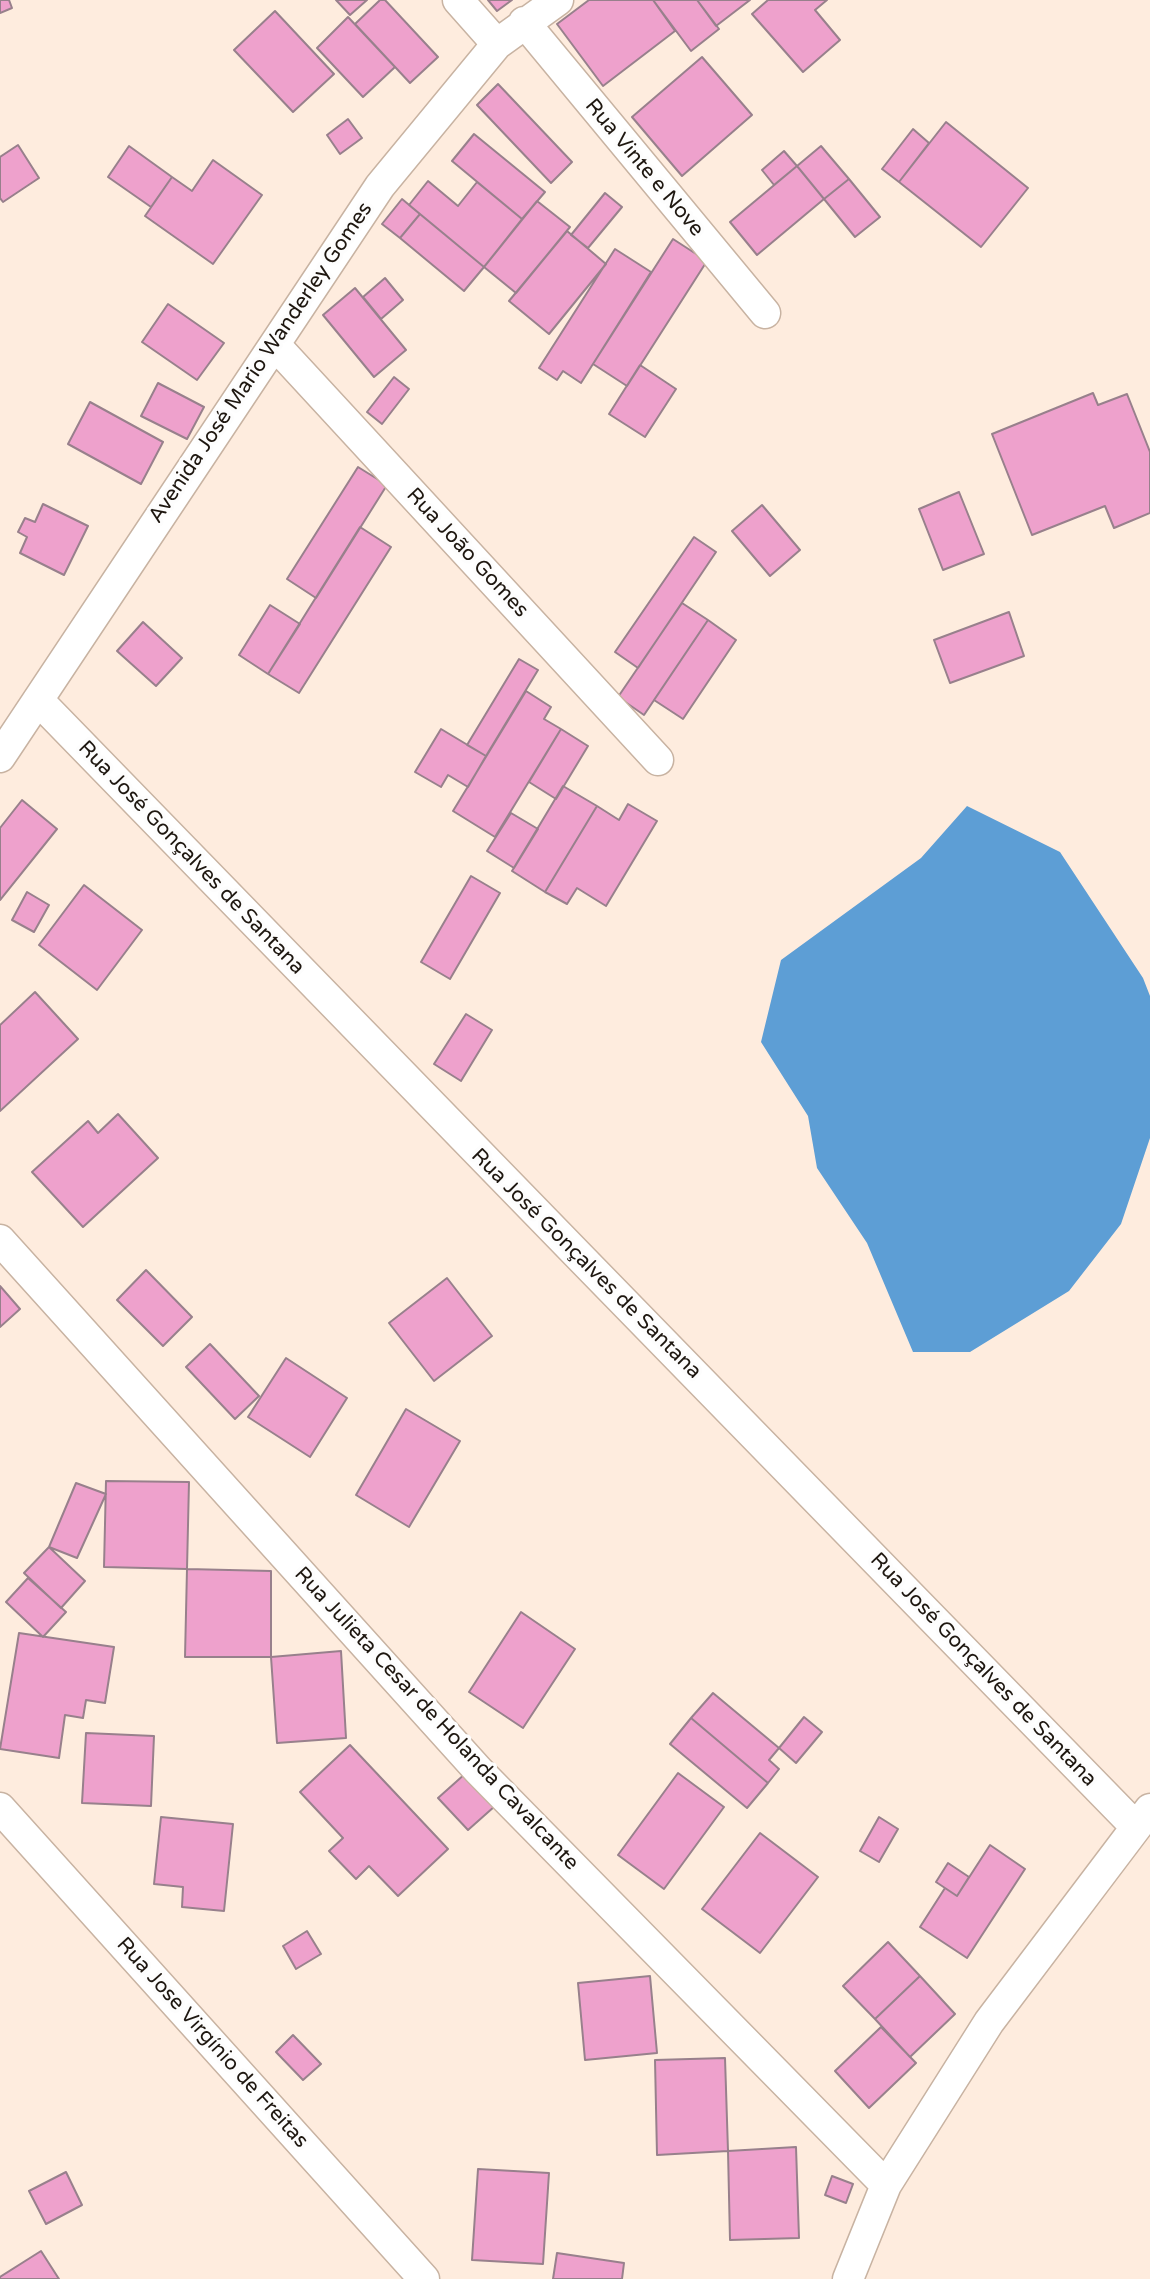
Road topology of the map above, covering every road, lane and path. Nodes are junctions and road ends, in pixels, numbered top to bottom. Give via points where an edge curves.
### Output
1 (458, 0) edge
2 (558, 0) edge
3 (524, 22) junction
4 (497, 44) junction
5 (765, 313) dead end
6 (276, 346) junction
7 (38, 699) junction
8 (0, 757) edge
9 (658, 760) dead end
10 (0, 1240) edge
11 (0, 1808) edge
12 (1143, 1818) edge
13 (886, 2185) junction
14 (424, 2279) edge
15 (848, 2279) edge

1 - 4 street
2 - 3 street, Avenida José Mario Wanderley Gomes
3 - 4 street, Avenida José Mario Wanderley Gomes
3 - 5 street, Rua Vinte e Nove
4 - 6 street, Avenida José Mario Wanderley Gomes via 380,186
6 - 7 street, Avenida José Mario Wanderley Gomes
6 - 9 street, Rua João Gomes
7 - 8 street, Avenida José Mario Wanderley Gomes
7 - 12 street, Rua José Gonçalves de Santana via 791,1472
10 - 13 street, Rua Julieta Cesar de Holanda Cavalcante via 478,1770
11 - 14 street, Rua Jose Virgínio de Freitas
12 - 13 street via 989,2022
13 - 15 street

